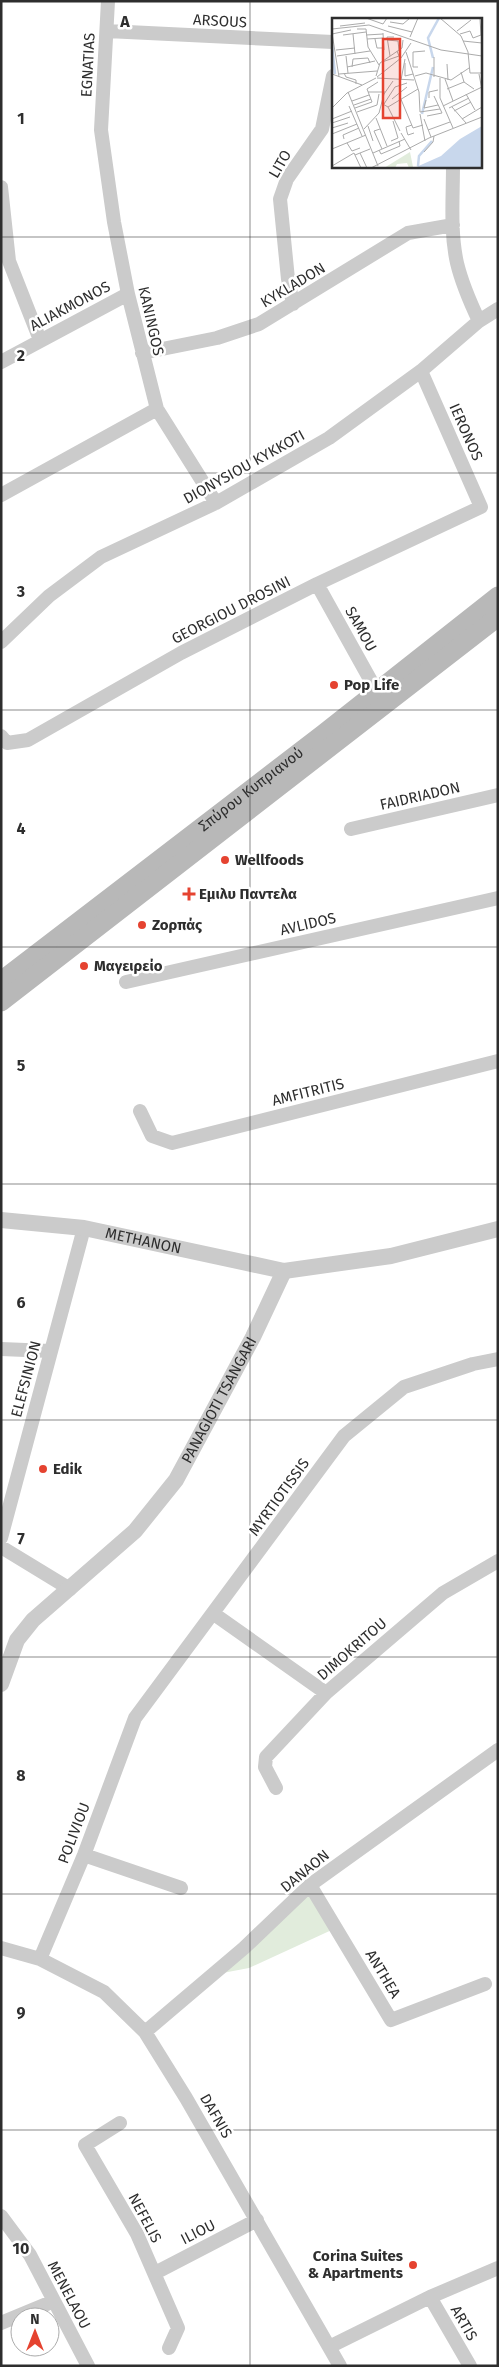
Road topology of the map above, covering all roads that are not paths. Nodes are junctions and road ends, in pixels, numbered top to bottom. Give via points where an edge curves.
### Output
1 (108, 1) edge
2 (107, 31) junction
3 (332, 42) edge
4 (332, 81) edge
5 (101, 130) joint
6 (453, 168) edge
7 (1, 187) edge
8 (453, 225) junction
9 (5, 261) edge
10 (128, 294) junction
11 (293, 304) junction
12 (498, 309) edge
13 (479, 321) junction
14 (40, 340) junction
15 (142, 353) junction
16 (1, 362) edge
17 (421, 370) junction
18 (156, 409) junction
19 (1, 495) edge
20 (216, 503) junction
21 (481, 507) joint
22 (317, 584) junction
23 (498, 596) edge
24 (498, 616) edge
25 (1, 642) edge
26 (376, 690) junction
27 (1, 736) edge
28 (498, 795) edge
29 (350, 829) dead end
30 (498, 898) edge
31 (1, 981) edge
32 (126, 982) dead end
33 (1, 1002) edge
34 (498, 1061) edge
35 (140, 1111) dead end
36 (1, 1220) edge
37 (84, 1228) junction
38 (498, 1229) edge
39 (284, 1271) junction
40 (1, 1349) edge
41 (50, 1351) junction
42 (498, 1359) edge
43 (1, 1538) edge
44 (1, 1547) edge
45 (498, 1561) edge
46 (70, 1589) junction
47 (214, 1614) junction
48 (2, 1678) edge
49 (326, 1693) junction
50 (135, 1718) joint
51 (498, 1750) edge
52 (276, 1788) dead end
53 (84, 1855) junction
54 (310, 1885) junction
55 (181, 1888) dead end
56 (1, 1948) edge
57 (40, 1959) junction
58 (485, 1984) dead end
59 (145, 2032) junction
60 (120, 2123) dead end
61 (1, 2216) edge
62 (257, 2220) junction
63 (498, 2268) edge
64 (155, 2273) junction
65 (430, 2297) junction
66 (54, 2300) junction
67 (1, 2323) edge
68 (329, 2347) junction
69 (169, 2348) dead end
70 (88, 2366) edge
71 (340, 2366) edge
72 (470, 2366) edge

1 - 2 street, EGNATIAS
2 - 3 street, ARSOUS
2 - 5 street, EGNATIAS
4 - 11 street, LITO via 322,129 287,179 280,199
5 - 10 street, KANINGOS
6 - 8 street
7 - 9 street
8 - 11 street, KYKLADON via 408,233
8 - 13 street via 457,262
9 - 14 street
10 - 14 street, ALIAKMONOS
10 - 15 street, KANINGOS
11 - 15 street, KYKLADON via 259,324 217,338
12 - 13 street, DIONYSIOU KYKKOTI
13 - 17 street, DIONYSIOU KYKKOTI
14 - 16 street, ALIAKMONOS
15 - 18 street, KANINGOS
17 - 20 street, DIONYSIOU KYKKOTI via 328,438
17 - 21 street, IERONOS
18 - 19 street
18 - 20 street, KANINGOS
20 - 25 street, DIONYSIOU KYKKOTI via 101,557 49,596
21 - 22 street, GEORGIOU DROSINI
22 - 26 street, SAMOU
22 - 27 street, GEORGIOU DROSINI via 181,653 28,740 7,743
23 - 26 main road, Σπύρου Κυπριανού
24 - 33 main road, Σπύρου Κυπριανού
26 - 31 main road, Σπύρου Κυπριανού
28 - 29 street, FAIDRIADON
30 - 32 street, AVLIDOS
34 - 35 street, AMFITRITIS via 172,1143 152,1136
36 - 37 street, METHANON
37 - 39 street, METHANON
37 - 41 street, ELEFSINION
38 - 39 street via 391,1256
39 - 46 street, PANAGIOTI TSANGARI via 251,1342 176,1480 135,1531
40 - 41 street
41 - 43 street, ELEFSINION
42 - 47 street, MYRTIOTISSIS via 404,1387 344,1436
44 - 46 street
45 - 49 street, DIMOKRITOU via 443,1593
46 - 48 street, PANAGIOTI TSANGARI via 33,1620 17,1640
47 - 49 street
47 - 50 street, MYRTIOTISSIS
49 - 52 street, DIMOKRITOU via 266,1757 265,1767
50 - 53 street, POLIVIOU
51 - 54 street, DANAON
53 - 55 street
53 - 57 street, POLIVIOU
54 - 58 street, ANTHEA via 391,2020
54 - 59 street, DANAON via 244,1948
56 - 57 street, DAFNIS
57 - 59 street, DAFNIS via 104,1992
59 - 62 street, DAFNIS
60 - 64 street, NEFELIS via 85,2144 137,2234
61 - 66 street, MENELAOU via 30,2255
62 - 64 street, ILIOU
62 - 68 street, DAFNIS
63 - 65 street
64 - 69 street, NEFELIS via 178,2328
65 - 68 street
65 - 72 street, ARTIS
66 - 67 street
66 - 70 street, MENELAOU
68 - 71 street, DAFNIS

